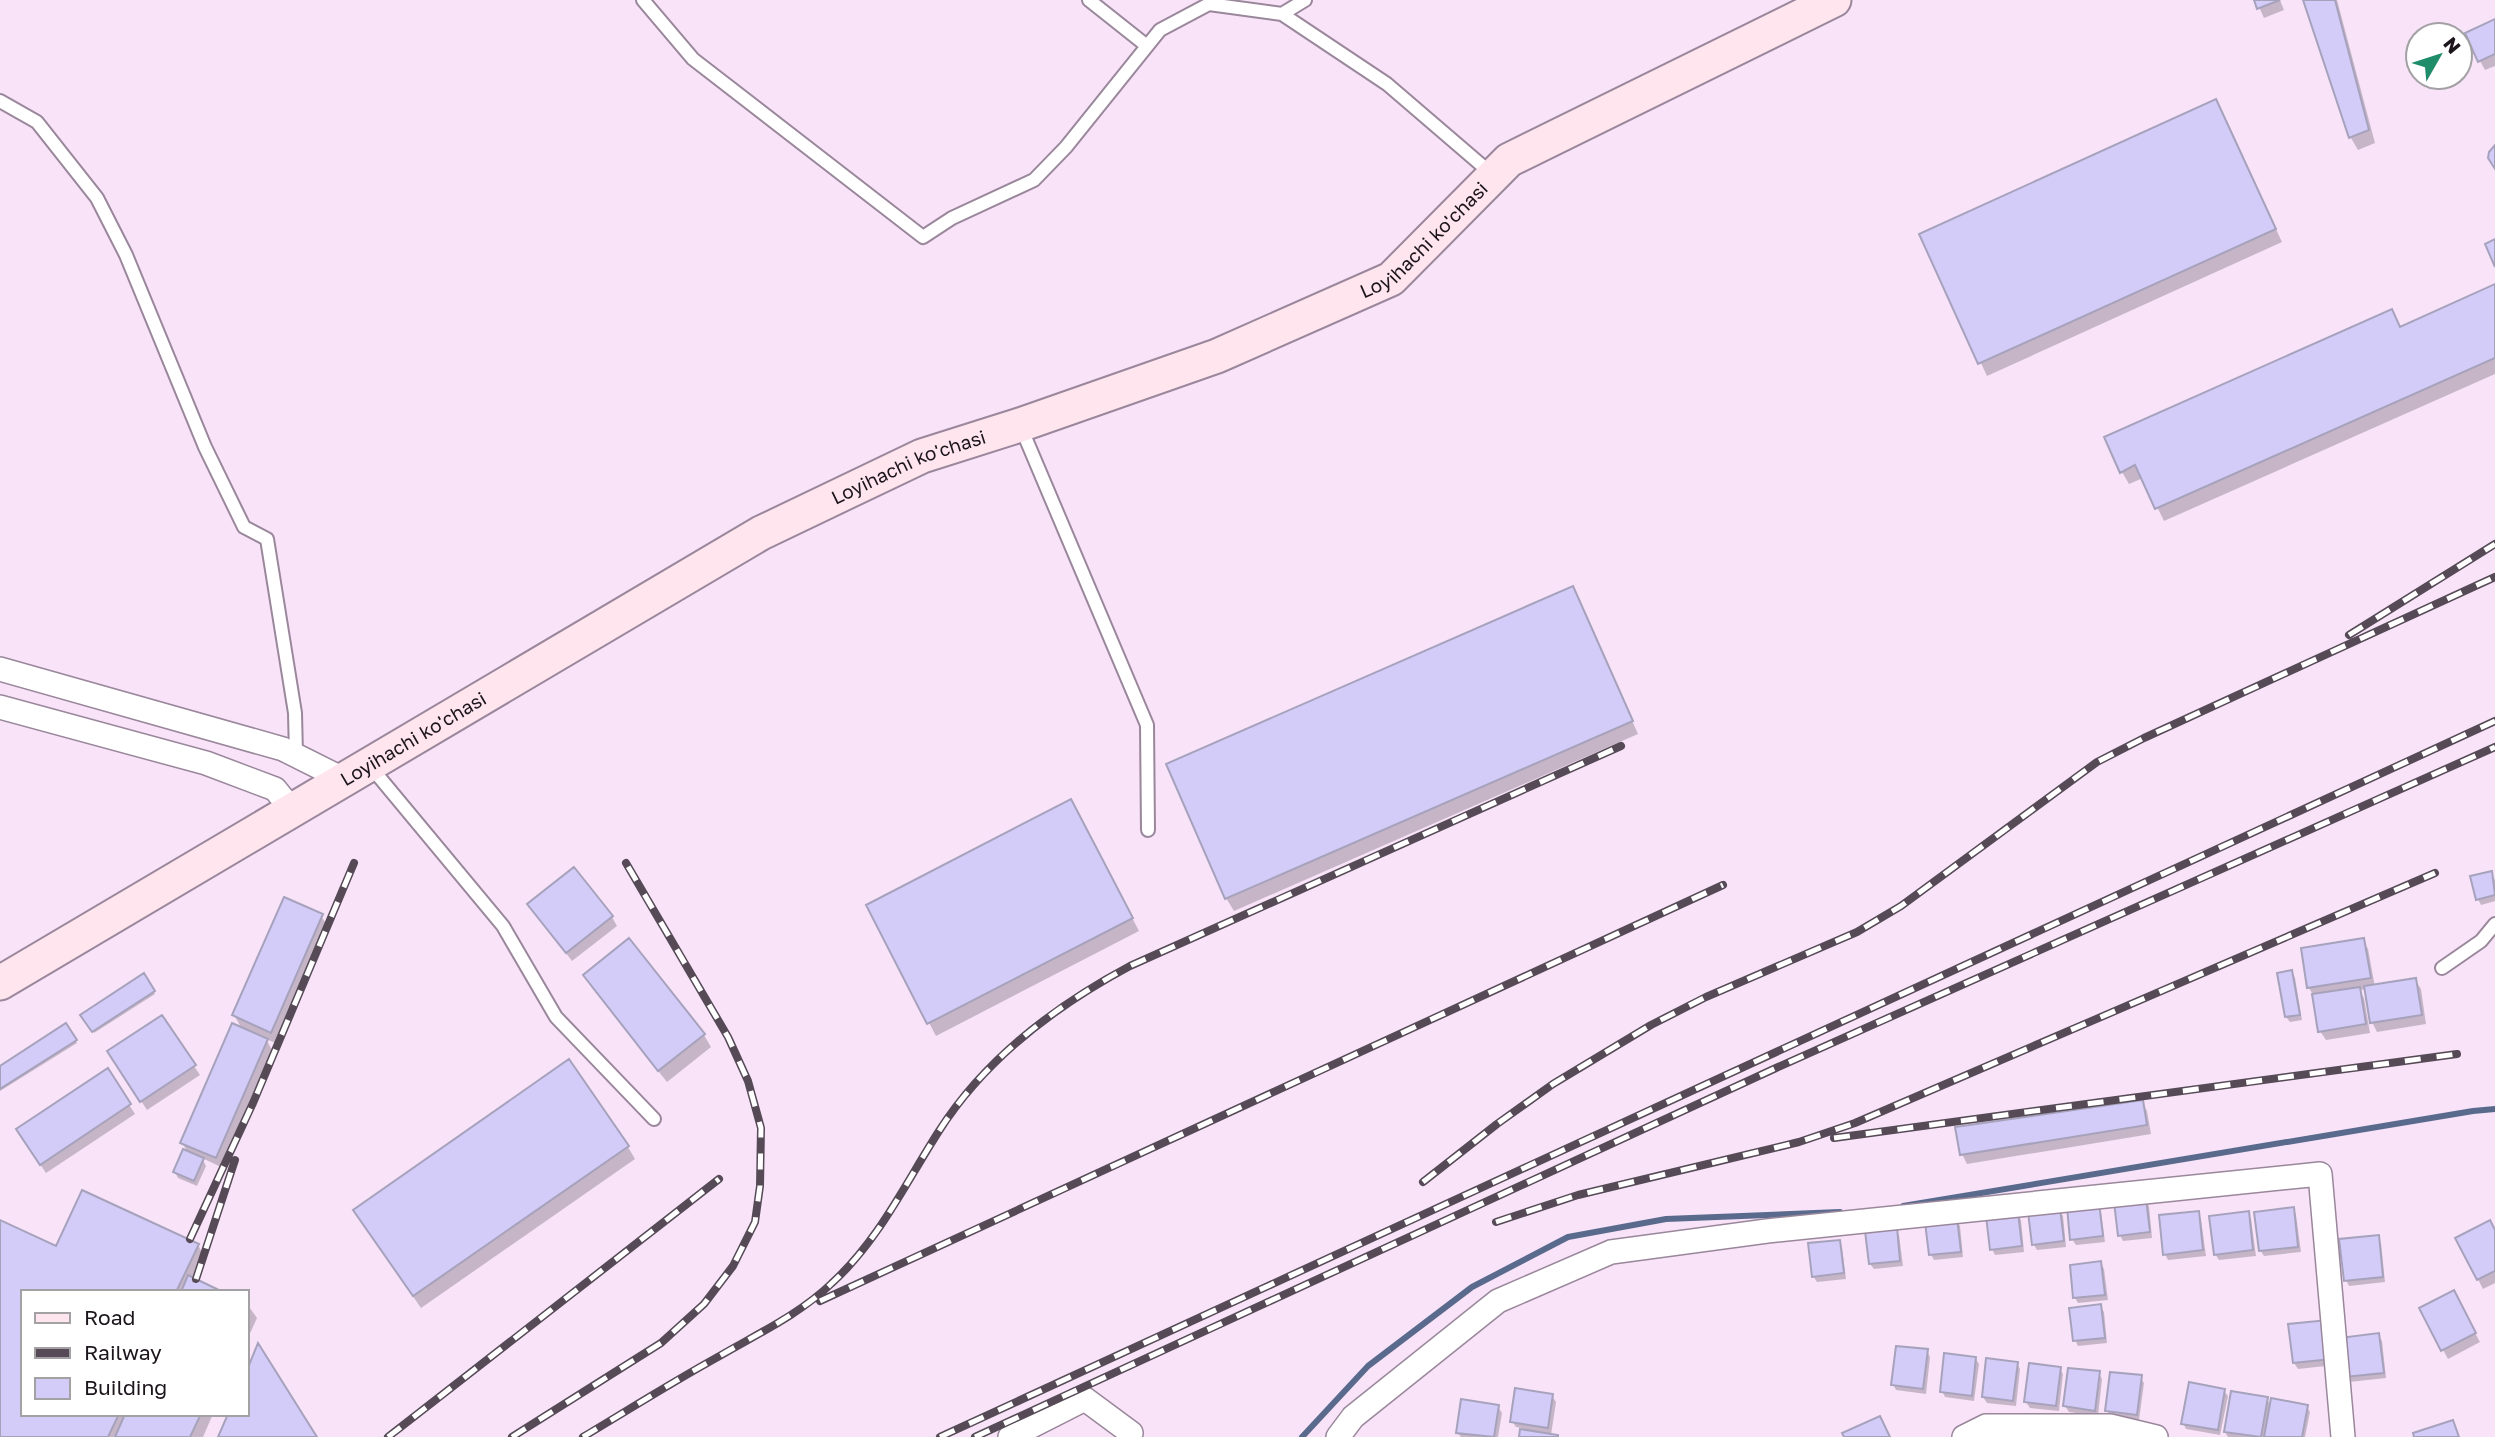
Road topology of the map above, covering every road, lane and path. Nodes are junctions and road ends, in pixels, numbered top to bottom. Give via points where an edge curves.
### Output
1 (643, 0) edge
2 (1089, 0) edge
3 (1305, 0) edge
4 (1834, 0) edge
5 (1282, 14) junction
6 (1147, 46) junction
7 (0, 101) edge
8 (1493, 175) junction
9 (1020, 425) junction
10 (0, 669) edge
11 (0, 707) edge
12 (296, 755) junction
13 (357, 773) junction
14 (292, 810) junction
15 (1148, 830) dead end
16 (2495, 924) edge
17 (2442, 968) dead end
18 (0, 983) edge
19 (654, 1119) dead end
20 (1131, 1433) dead end
21 (1010, 1437) edge
22 (1338, 1437) edge
23 (1964, 1437) edge
24 (2156, 1437) edge
25 (2343, 1437) edge

1 - 6 lane via 693,60 923,237 951,218 1034,180
2 - 6 lane
3 - 5 lane
4 - 8 street, Loyihachi ko'chasi via 1509,160
5 - 6 lane via 1209,4 1160,30
5 - 8 lane via 1387,85
7 - 12 lane via 37,122 97,198 244,527 267,539 295,713
8 - 9 street, Loyihachi ko'chasi via 1391,279 1217,356
9 - 13 street, Loyihachi ko'chasi via 922,456 761,533
9 - 15 lane via 1147,725
10 - 12 street
11 - 14 street via 206,762 275,789
12 - 13 street
13 - 14 street, Loyihachi ko'chasi
13 - 19 lane via 503,926 556,1017
14 - 18 street, Loyihachi ko'chasi
16 - 17 lane via 2481,941
20 - 21 street via 1086,1399
22 - 25 street via 1353,1417 1498,1301 1611,1252 2320,1174
23 - 24 street via 1986,1426 2110,1426

